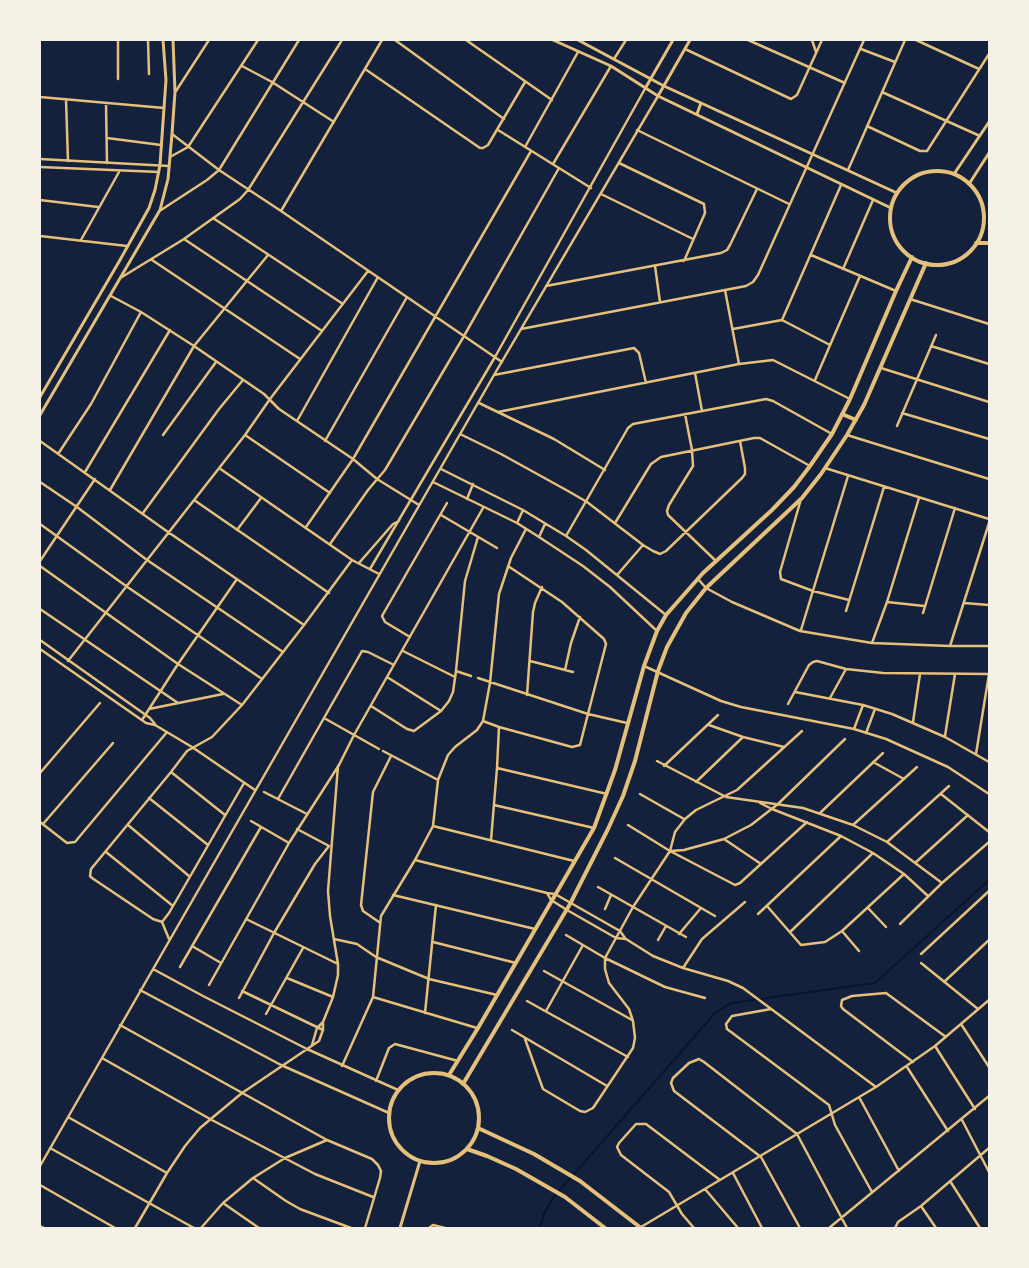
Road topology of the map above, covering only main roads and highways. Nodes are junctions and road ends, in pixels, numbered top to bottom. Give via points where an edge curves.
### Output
1 (983, 224) junction
2 (989, 227) edge
3 (976, 243) junction
4 (989, 243) edge
5 (912, 257) junction
6 (926, 263) junction
7 (842, 414) junction
8 (856, 420) junction
9 (449, 1075) junction
10 (463, 1084) junction
11 (478, 1128) junction
12 (467, 1149) junction
13 (606, 1228) edge
14 (640, 1228) edge

1 - 2 main road
1 - 3 main road
1 - 5 main road via 981,202 969,184 954,174 938,171 921,174 897,193 891,208 894,236
3 - 4 main road
3 - 6 main road via 967,254 954,261
5 - 6 main road
5 - 7 main road
6 - 8 main road
7 - 8 main road
7 - 9 main road via 832,434 794,487 716,561 666,615 644,666 594,828
8 - 10 main road via 802,498 706,588 686,613 658,671 623,796 590,867
9 - 10 main road
9 - 12 main road via 420,1075 398,1090 389,1113 392,1132 398,1145 420,1161 444,1162 457,1158
10 - 11 main road via 477,1104
11 - 12 main road
11 - 14 main road via 534,1154 580,1181
12 - 13 main road via 516,1169 566,1197

